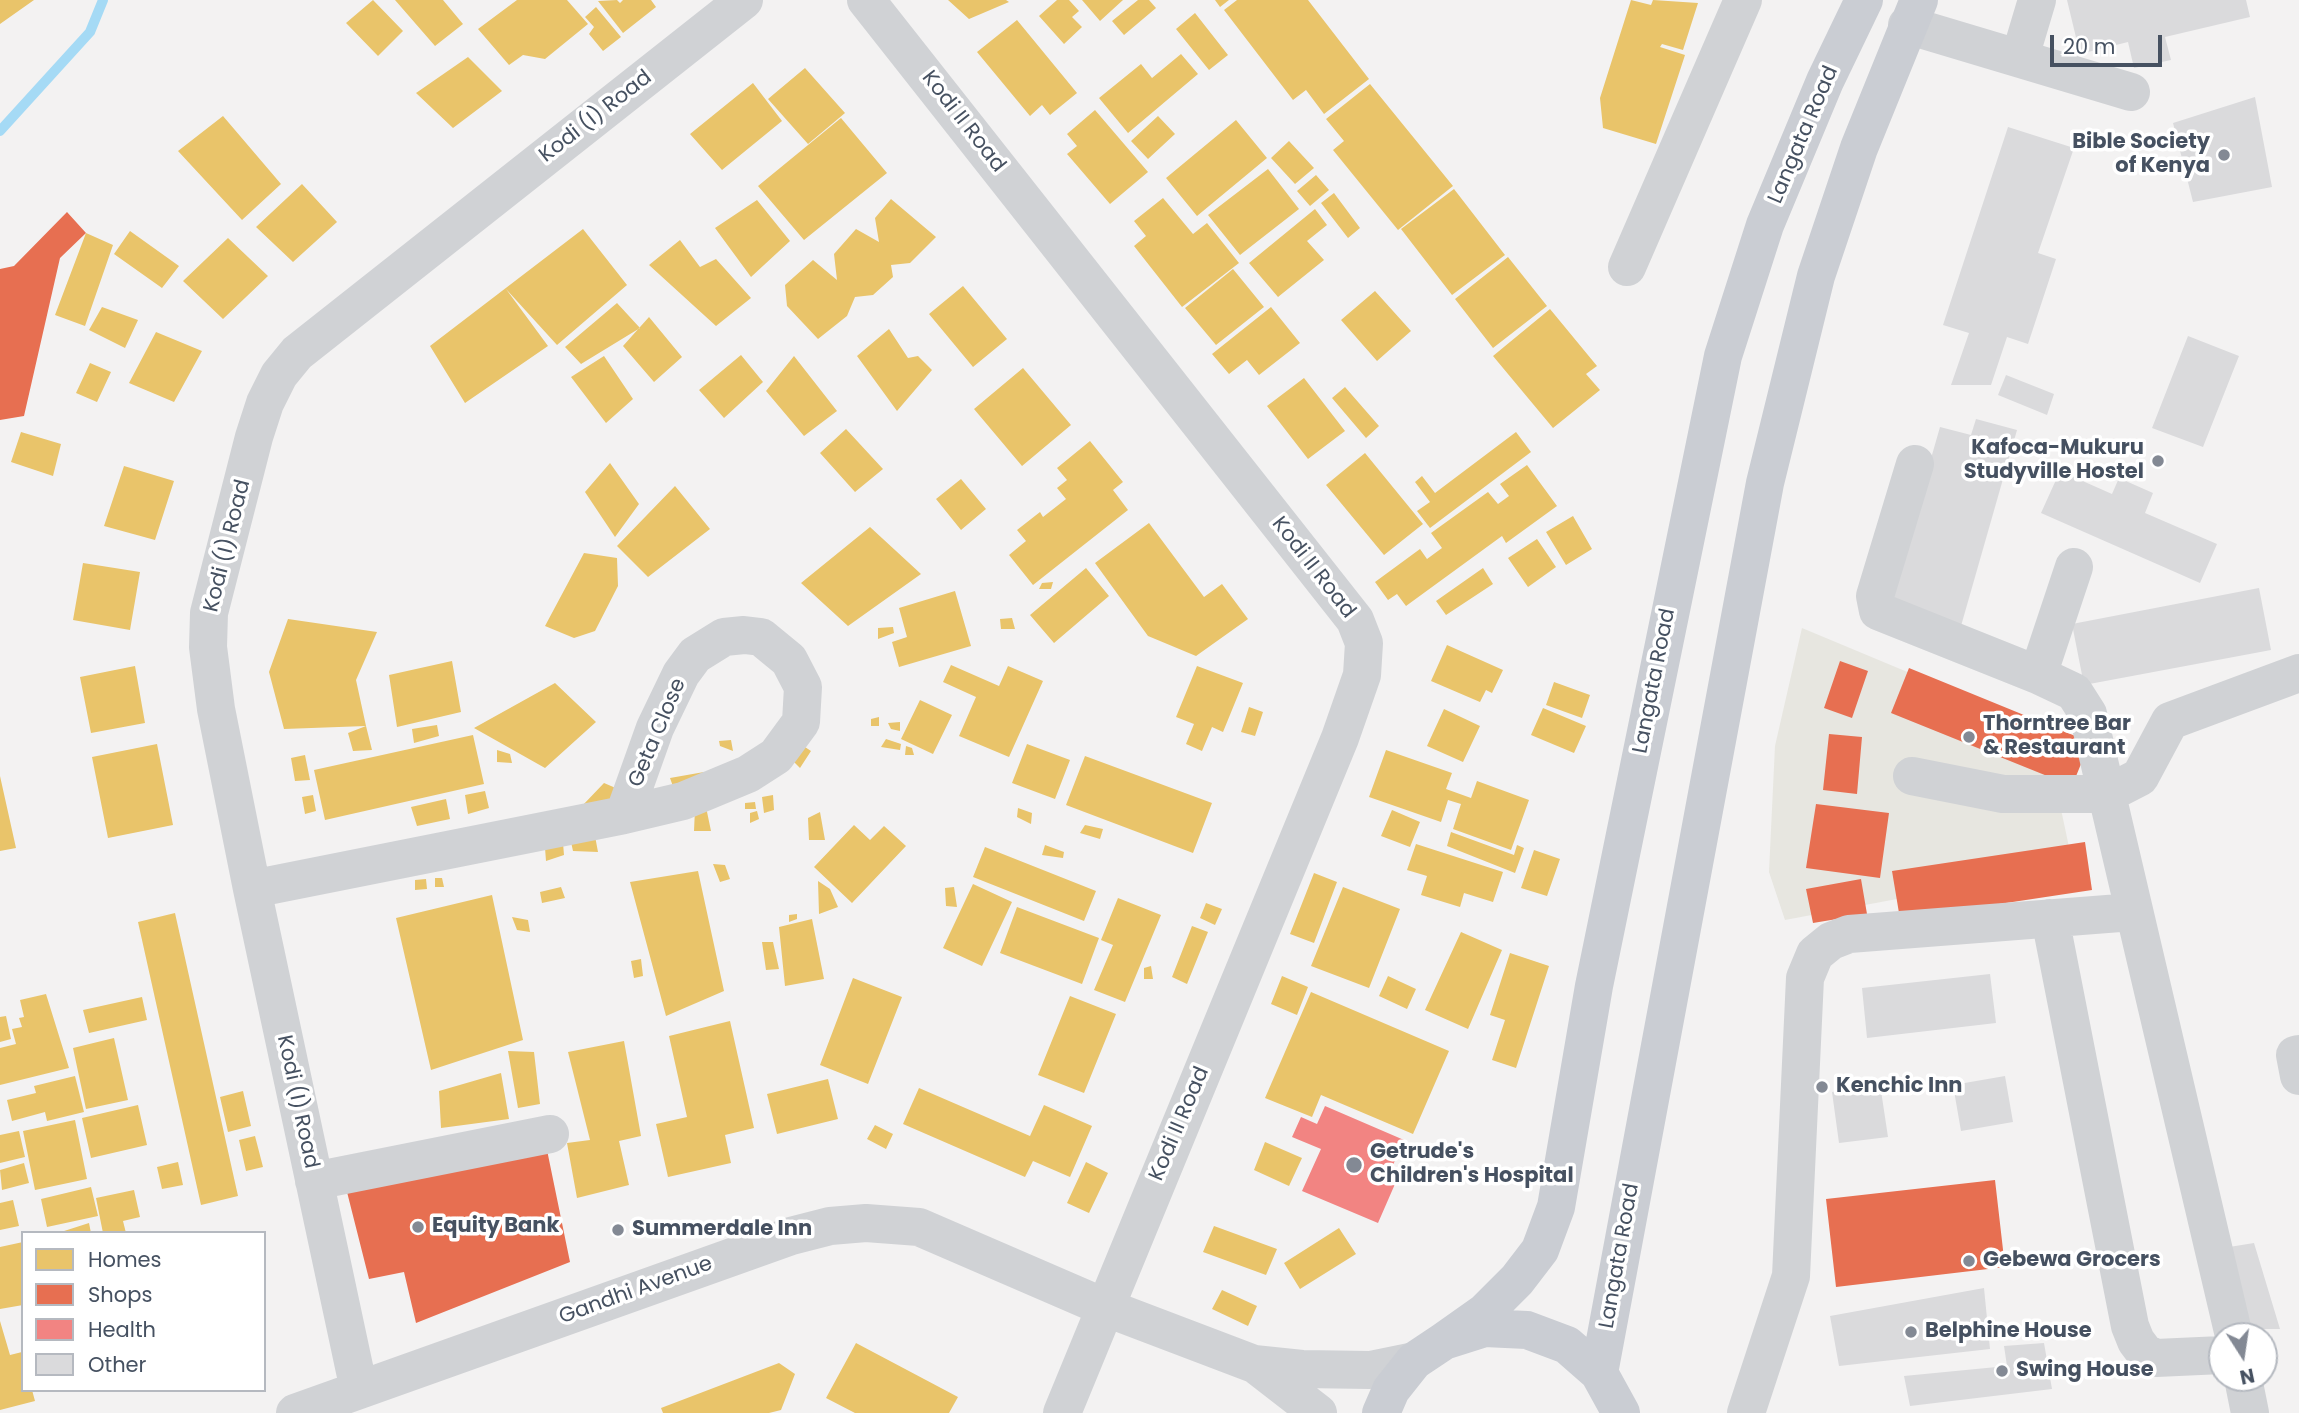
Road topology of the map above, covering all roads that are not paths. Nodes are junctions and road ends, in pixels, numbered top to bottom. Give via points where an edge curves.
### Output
1 (744, 0) edge
2 (866, 0) edge
3 (1743, 0) edge
4 (1864, 0) edge
5 (2037, 0) edge
6 (1913, 12) edge
7 (2020, 58) junction
8 (2132, 92) dead end
9 (1627, 267) dead end
10 (1915, 464) dead end
11 (2074, 567) dead end
12 (2299, 673) edge
13 (2038, 675) junction
14 (1912, 776) dead end
15 (2107, 794) junction
16 (624, 815) junction
17 (252, 889) junction
18 (2133, 912) junction
19 (2050, 918) junction
20 (2299, 1054) edge
21 (2299, 1076) edge
22 (550, 1134) dead end
23 (314, 1181) junction
24 (1104, 1307) junction
25 (2231, 1322) edge
26 (1429, 1351) junction
27 (2208, 1355) edge
28 (1254, 1364) junction
29 (1599, 1373) junction
30 (359, 1390) junction
31 (2246, 1392) edge
32 (295, 1413) edge
33 (1062, 1413) edge
34 (1318, 1413) edge
35 (1381, 1413) edge
36 (1621, 1413) edge
37 (1746, 1413) edge
38 (2250, 1413) edge

1 - 17 street, Kodi (I) Road via 297,353 279,375 254,437 209,613 208,648 216,709
2 - 24 street, Kodi II Road via 1355,620 1364,643 1362,675 1340,738
3 - 9 street
4 - 26 main road, Langata Road via 1765,225 1723,356 1594,986 1556,1207 1540,1250 1517,1280 1485,1312
5 - 7 street
6 - 7 street
6 - 29 main road, Langata Road via 1858,148 1815,276 1765,483
7 - 8 street
10 - 13 street via 1875,596 1878,611
11 - 13 street
12 - 15 street via 2170,721 2140,777
13 - 15 street via 2062,684 2083,704
14 - 15 street via 2003,794
15 - 18 street
16 - 16 street, Geta Close via 655,728 695,655 724,637 744,635 761,638 789,660 803,687 804,709 802,722 776,756 748,774 683,801
16 - 17 street, Geta Close
17 - 23 street, Kodi (I) Road
18 - 19 street
18 - 25 street
19 - 27 street via 2130,1326 2145,1353 2156,1358
19 - 37 street via 1849,934 1815,954 1805,978 1791,1276
20 - 21 street via 2295,1055
22 - 23 street
23 - 30 street, Kodi (I) Road
24 - 28 street, Gandhi Avenue
24 - 30 street, Gandhi Avenue via 919,1227 830,1226
24 - 33 street, Kodi II Road
26 - 28 street, Gandhi Avenue via 1370,1370 1302,1370
26 - 29 main road via 1485,1328 1527,1330 1567,1345
26 - 35 main road, Langata Road via 1391,1390
28 - 34 street, Gandhi Avenue
29 - 36 main road
30 - 32 street, Gandhi Avenue
31 - 38 street

